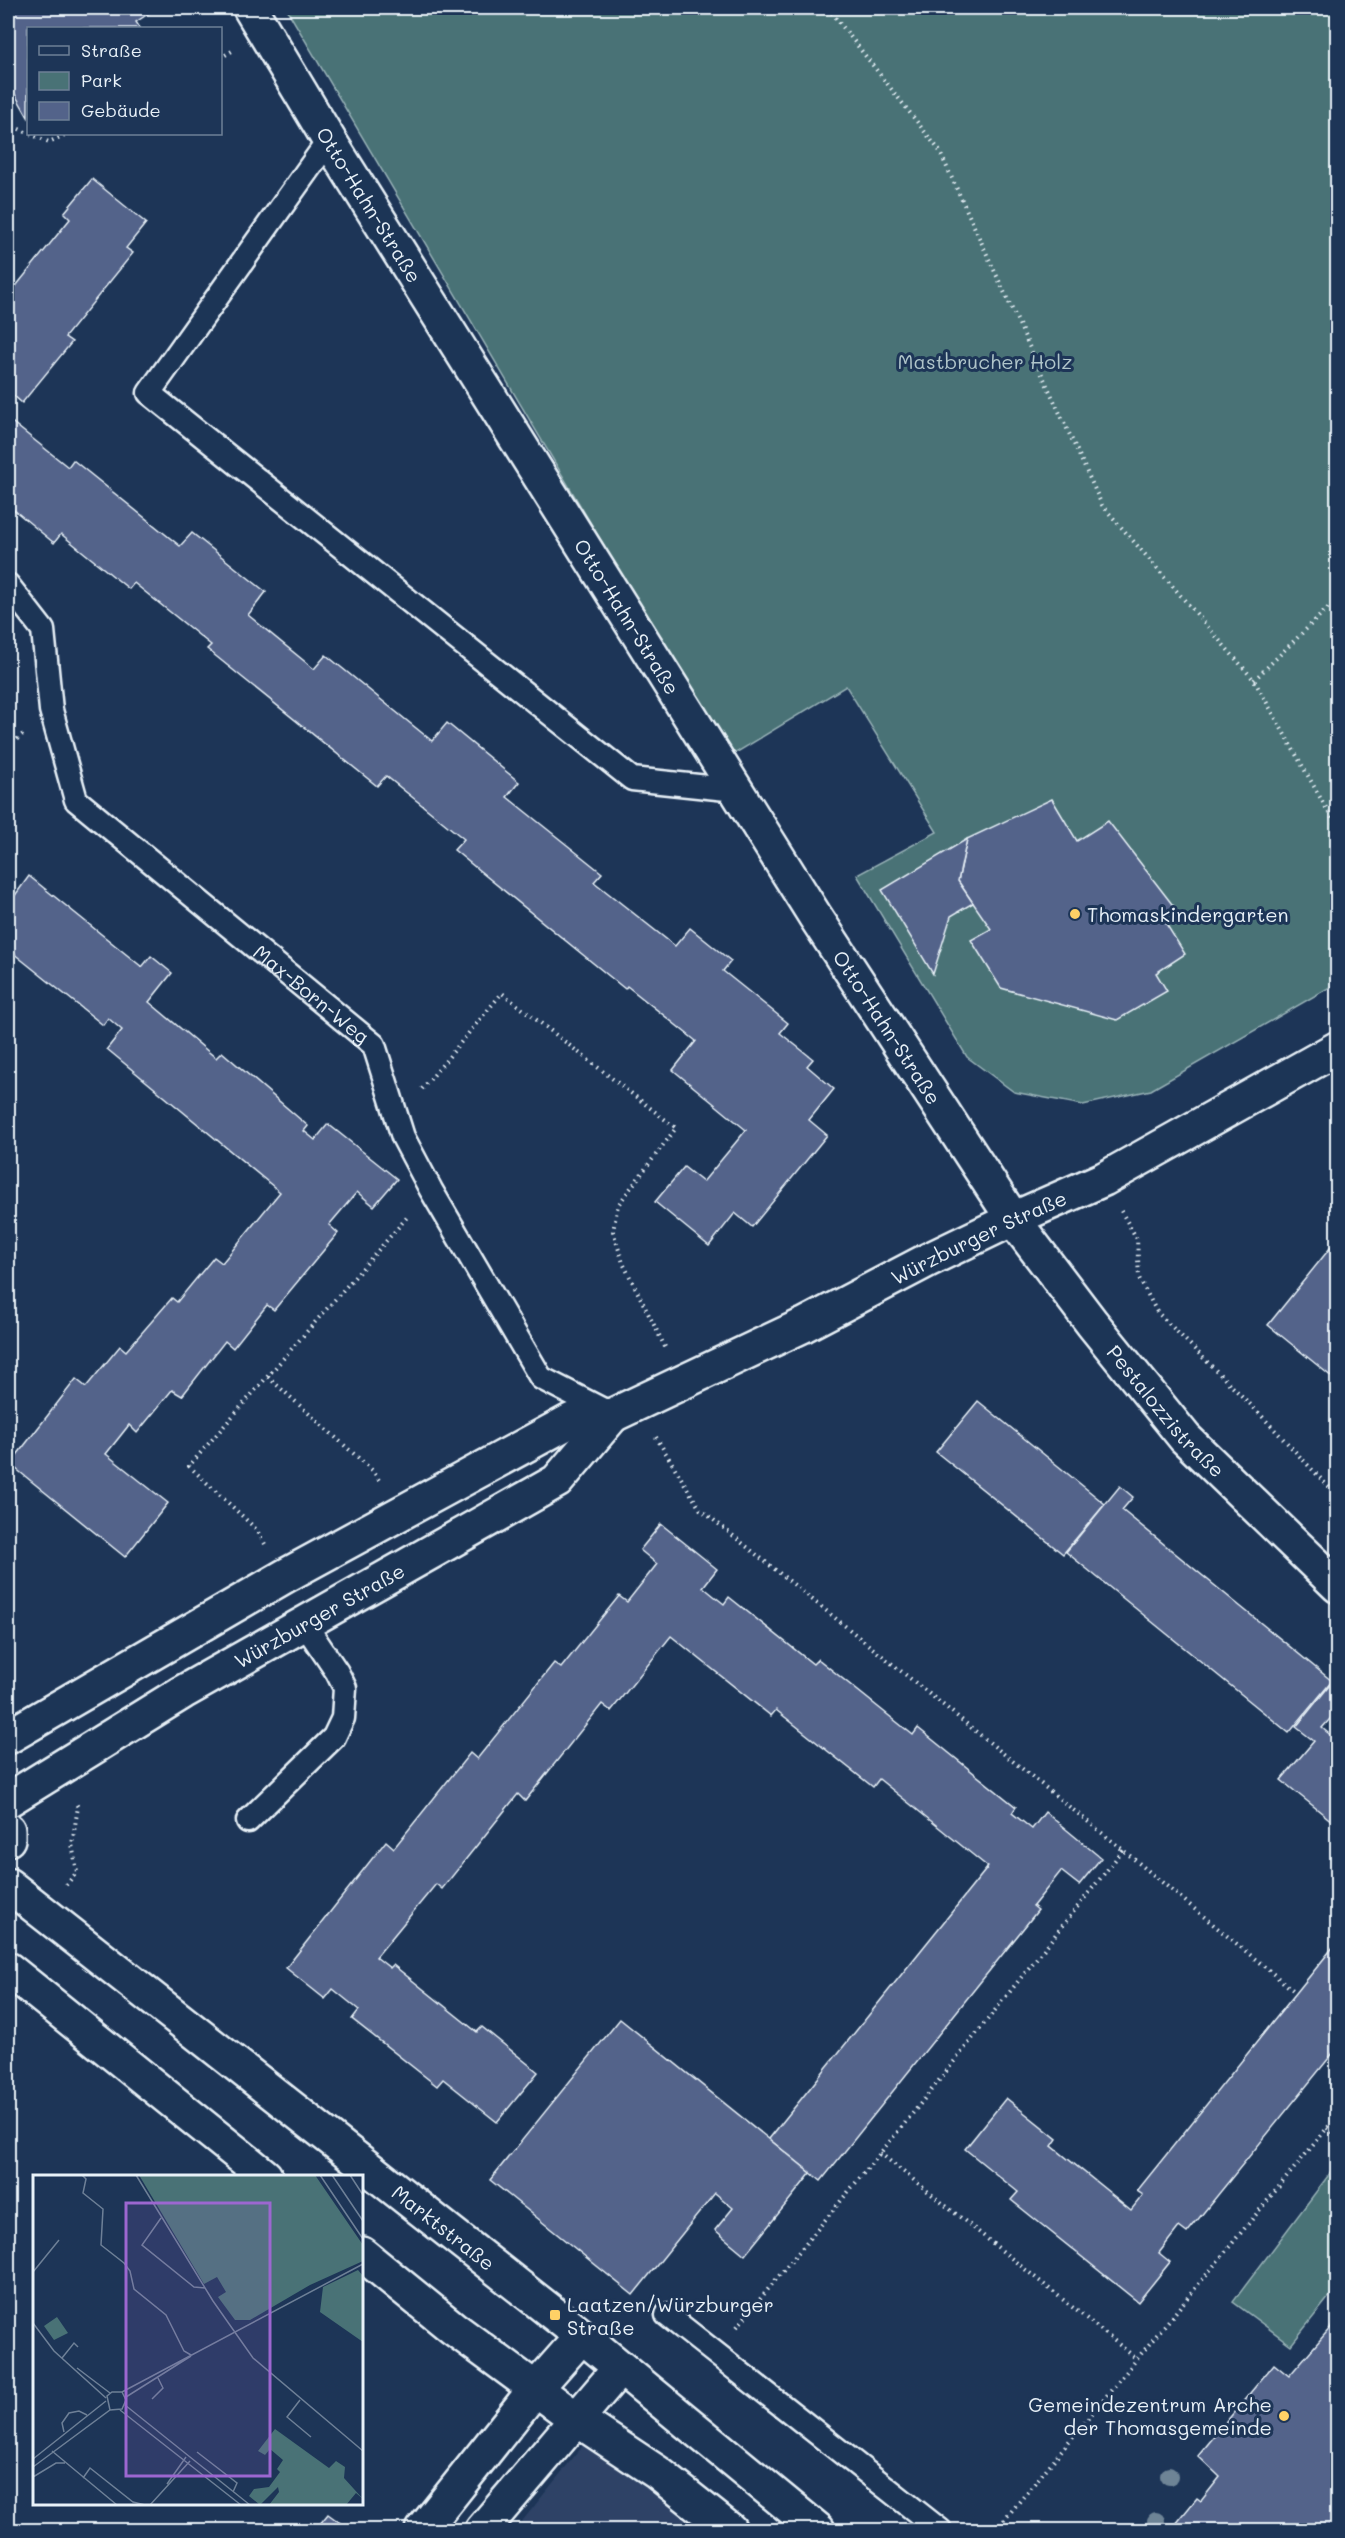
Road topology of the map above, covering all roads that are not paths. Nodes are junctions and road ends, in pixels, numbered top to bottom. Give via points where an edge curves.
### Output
1 (250, 8) edge
2 (329, 141) junction
3 (8, 585) edge
4 (736, 790) junction
5 (1338, 1048) edge
6 (1013, 1219) junction
7 (613, 1415) junction
8 (1338, 1586) edge
9 (304, 1623) junction
10 (8, 1737) edge
11 (8, 1800) edge
12 (248, 1821) dead end
13 (8, 1830) edge
14 (8, 1839) edge
15 (8, 1884) edge
16 (8, 1969) edge
17 (264, 2175) edge
18 (363, 2255) edge
19 (667, 2315) dead end
20 (582, 2336) junction
21 (620, 2368) junction
22 (536, 2388) junction
23 (578, 2420) junction
24 (423, 2530) edge
25 (482, 2530) edge
26 (730, 2530) edge
27 (818, 2530) edge
28 (940, 2530) edge

1 - 2 street, Otto-Hahn-Straße
2 - 4 street, Otto-Hahn-Straße
2 - 4 lane via 148,393 632,779
3 - 7 lane, Max-Born-Weg via 43,630 51,710 76,800 374,1045 404,1137 541,1378
4 - 6 street, Otto-Hahn-Straße
5 - 6 street, Würzburger Straße via 1104,1179
6 - 7 street, Würzburger Straße via 804,1325
6 - 8 street, Pestalozzistraße via 1185,1438
7 - 9 street, Würzburger Straße via 557,1481
7 - 10 street, Würzburger Straße via 572,1420 285,1576
9 - 11 street, Würzburger Straße
9 - 12 lane via 345,1688 343,1718 334,1737
13 - 14 street
15 - 20 street, Marktstraße
16 - 17 street
18 - 22 street via 453,2328
19 - 28 lane
20 - 21 street, Marktstraße
20 - 22 street
21 - 23 street
21 - 27 street, Marktstraße
22 - 23 street
22 - 24 street
23 - 25 street
23 - 26 street via 658,2473

